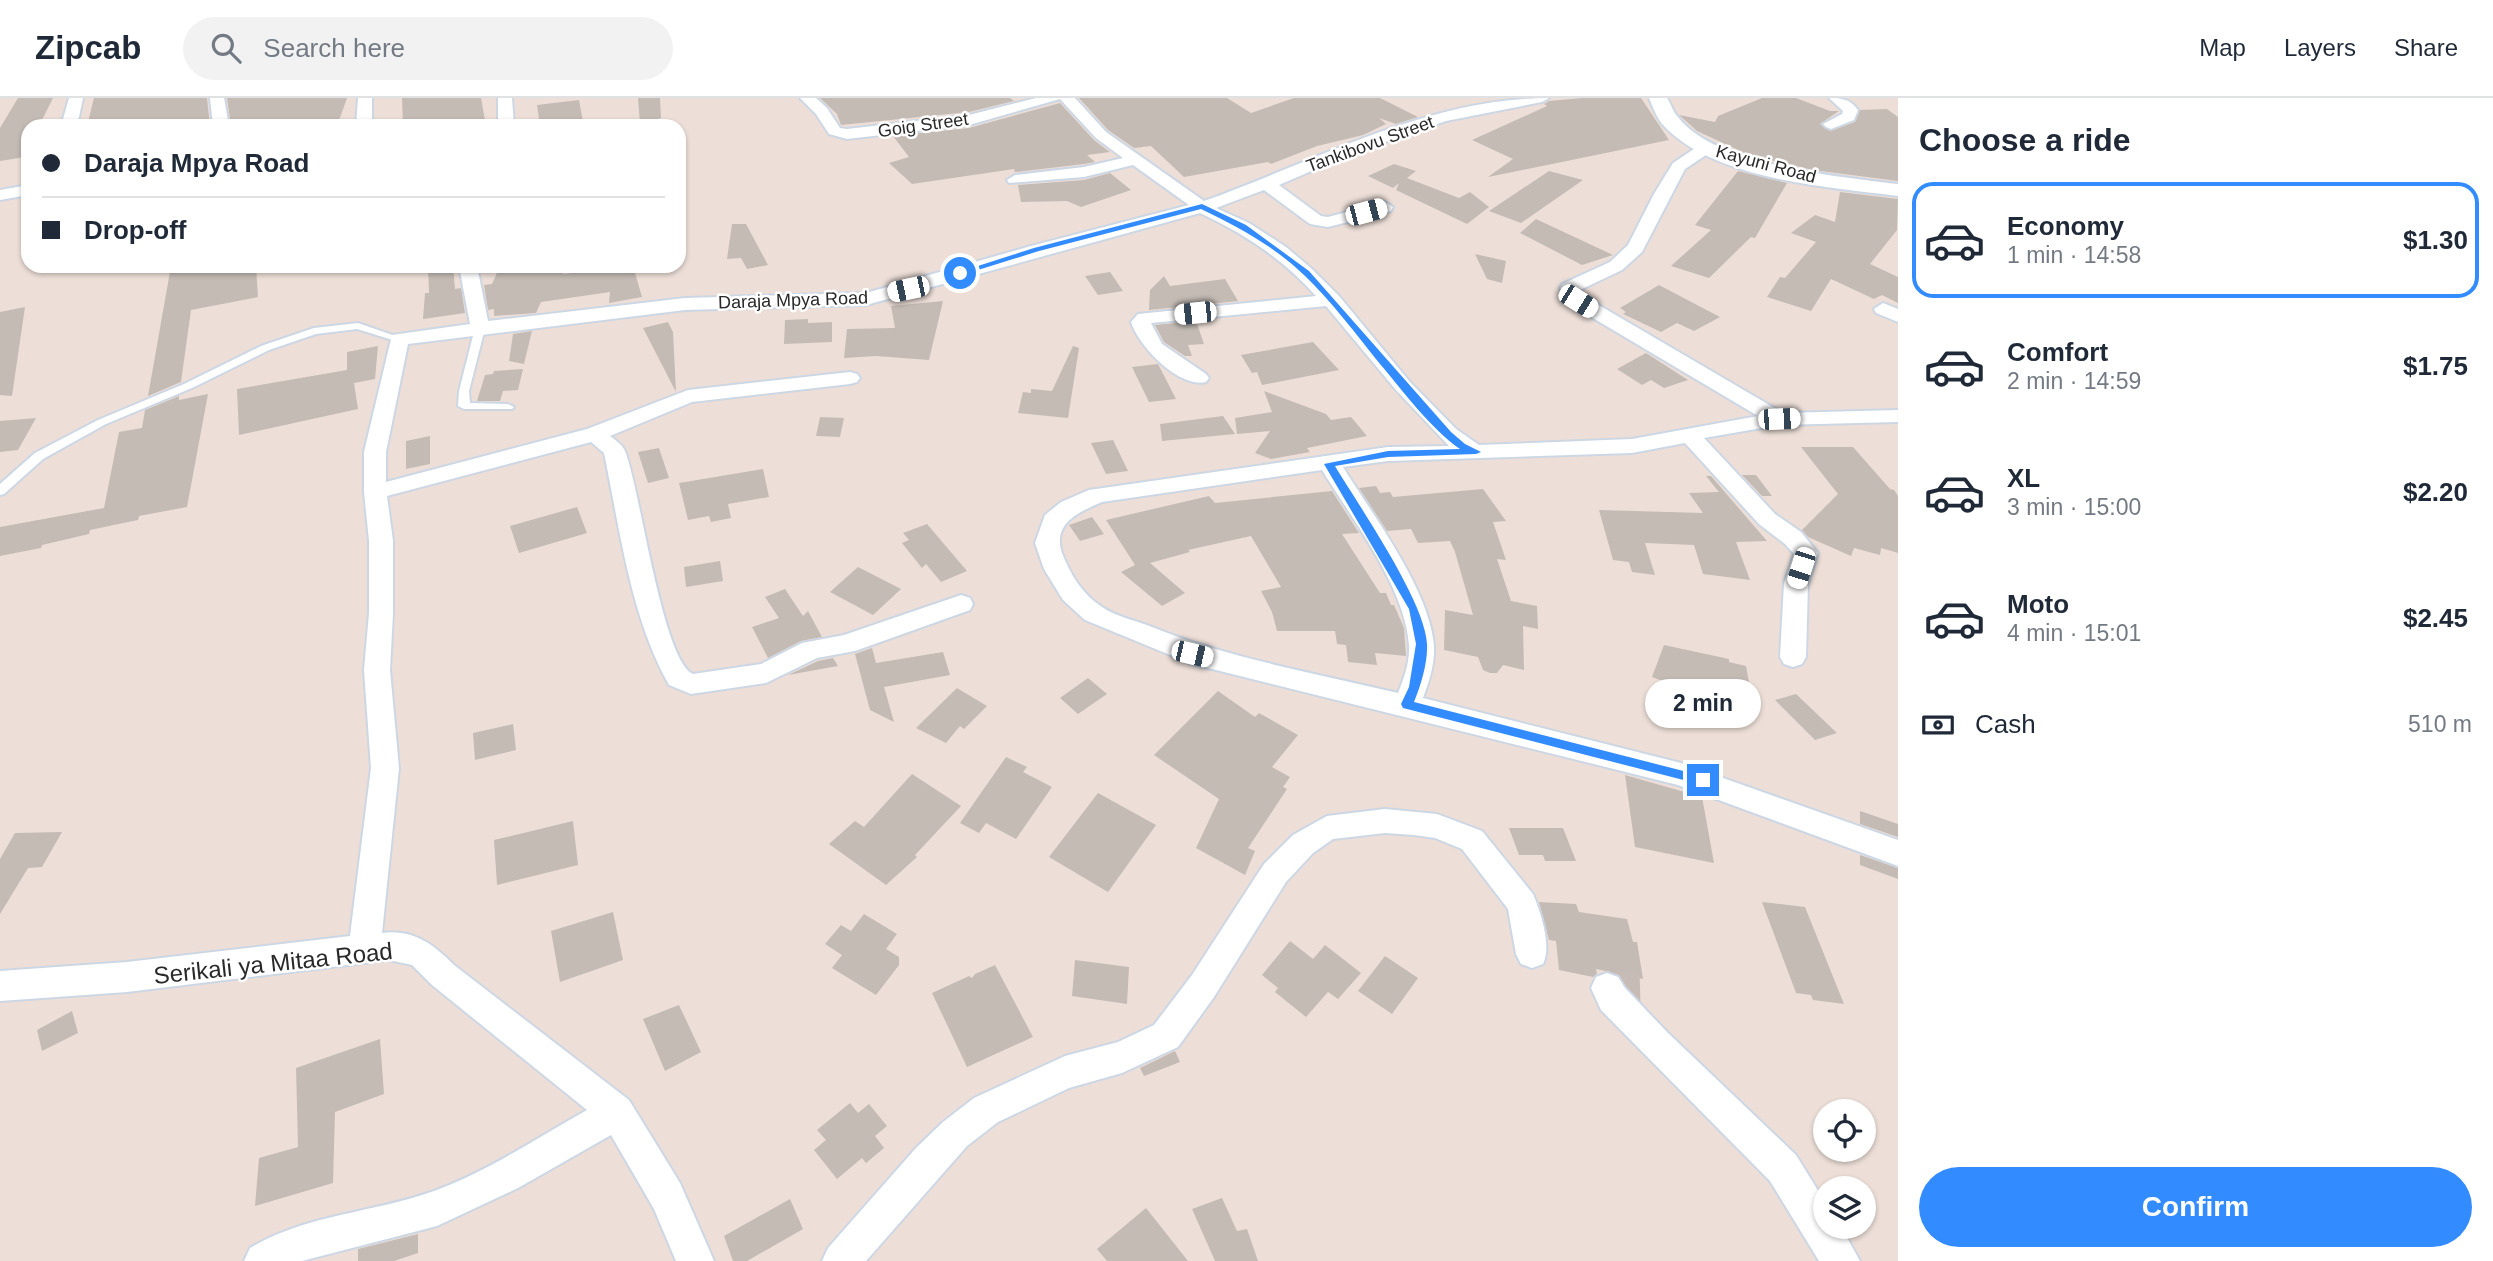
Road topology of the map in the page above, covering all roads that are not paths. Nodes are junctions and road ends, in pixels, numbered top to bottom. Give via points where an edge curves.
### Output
1 (76, 98) edge
2 (218, 98) edge
3 (365, 98) edge
4 (505, 98) edge
5 (807, 98) edge
6 (1053, 98) edge
7 (1067, 98) edge
8 (1467, 98) edge
9 (1542, 98) edge
10 (1658, 98) edge
11 (1836, 98) edge
12 (1487, 107) junction
13 (71, 119) edge
14 (220, 119) edge
15 (364, 119) edge
16 (506, 119) edge
17 (1831, 124) dead end
18 (1706, 148) junction
19 (1135, 160) junction
20 (1014, 180) dead end
21 (1266, 184) junction
22 (1898, 190) edge
23 (21, 191) edge
24 (0, 195) edge
25 (1202, 207) junction
26 (1385, 207) dead end
27 (469, 273) edge
28 (1332, 300) junction
29 (480, 328) junction
30 (399, 339) junction
31 (850, 378) dead end
32 (1199, 378) dead end
33 (508, 407) dead end
34 (1898, 416) edge
35 (1779, 419) junction
36 (595, 434) junction
37 (1689, 435) junction
38 (1476, 452) junction
39 (1329, 464) junction
40 (0, 491) edge
41 (375, 492) junction
42 (961, 604) dead end
43 (1793, 657) dead end
44 (1407, 704) junction
45 (1898, 853) edge
46 (364, 949) junction
47 (1532, 954) dead end
48 (0, 986) edge
49 (1607, 988) dead end
50 (617, 1112) junction
51 (263, 1261) edge
52 (695, 1261) edge
53 (841, 1261) edge
54 (1840, 1261) edge

1 - 13 street
2 - 14 street
3 - 15 street
4 - 16 street
5 - 6 street, Goig Street via 834,131 847,134 969,120
7 - 19 street via 1101,135
8 - 12 street
9 - 12 street, Tankibovu Street
10 - 18 street, Kayuni Road via 1672,126
11 - 17 street via 1851,110 1849,117
12 - 21 street, Tankibovu Street via 1402,131
18 - 22 street, Kayuni Road via 1778,171
18 - 35 street via 1679,166 1636,247 1616,266 1569,288 1578,301
19 - 20 street via 1084,172
19 - 25 street
21 - 25 street, Tankibovu Street
21 - 26 street via 1316,220 1328,222
23 - 24 street
25 - 28 street via 1280,251
25 - 29 street, Daraja Mpya Road via 866,299 685,304
27 - 29 street
28 - 32 street via 1145,318 1142,329 1156,350
28 - 38 street via 1448,434
29 - 30 street, Daraja Mpya Road
29 - 33 lane via 464,405
30 - 40 lane via 358,326 314,331 265,348 102,422 39,456
30 - 41 street via 375,452
31 - 36 street via 688,396
34 - 35 street
35 - 37 street
36 - 41 street
36 - 42 street via 614,450 649,601 663,650 678,678 691,684 766,673 811,650 846,644
37 - 38 street via 1632,446
37 - 43 street via 1767,519 1806,553 1796,583
38 - 39 street via 1388,454
39 - 44 street via 1414,609 1422,644 1415,687
39 - 44 street via 1097,495 1053,520 1047,542 1067,586 1094,614 1192,654
41 - 46 street via 381,553 377,670 385,768
44 - 45 street via 1681,774
46 - 48 street, Serikali ya Mitaa Road via 127,977
46 - 50 street, Serikali ya Mitaa Road via 389,946 421,953
47 - 53 street via 1522,904 1472,840 1437,826 1414,823 1385,821 1327,828 1303,844 1275,873 1166,1036 1122,1057 1065,1073 986,1110 929,1161
49 - 54 street via 1783,1168
50 - 51 street via 436,1209 312,1241
50 - 52 street via 667,1196

